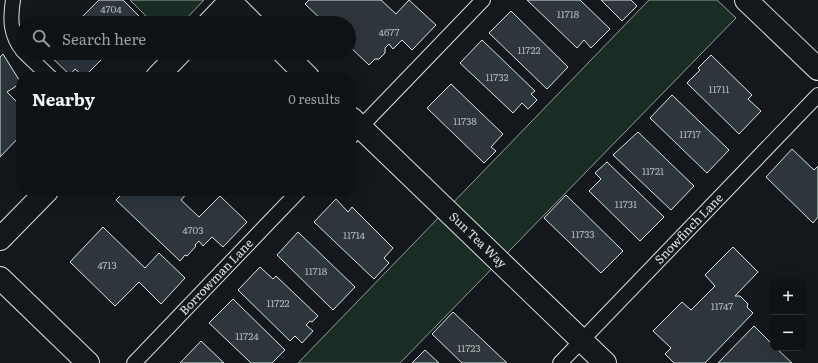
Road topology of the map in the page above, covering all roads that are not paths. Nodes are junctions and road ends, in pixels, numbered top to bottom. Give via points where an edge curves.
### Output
1 (13, 0) edge
2 (483, 0) edge
3 (746, 0) edge
4 (231, 1) edge
5 (216, 16) edge
6 (245, 16) edge
7 (16, 40) edge
8 (32, 60) edge
9 (173, 60) edge
10 (291, 60) edge
11 (818, 69) edge
12 (45, 72) edge
13 (162, 72) edge
14 (303, 72) edge
15 (818, 95) edge
16 (356, 126) edge
17 (356, 130) edge
18 (41, 196) edge
19 (294, 196) edge
20 (0, 239) edge
21 (0, 278) edge
22 (581, 340) junction
23 (88, 363) edge
24 (134, 363) edge
25 (560, 363) edge
26 (605, 363) edge

1 - 7 lane via 10,16
2 - 16 lane
3 - 11 street
4 - 5 street
4 - 6 street
8 - 12 lane
9 - 13 street
10 - 14 street
15 - 22 lane, Snowfinch Lane
17 - 22 street, Sun Tea Way
18 - 20 street
19 - 24 lane, Borrowman Lane
21 - 23 street
22 - 25 lane, Snowfinch Lane
22 - 26 street, Sun Tea Way

